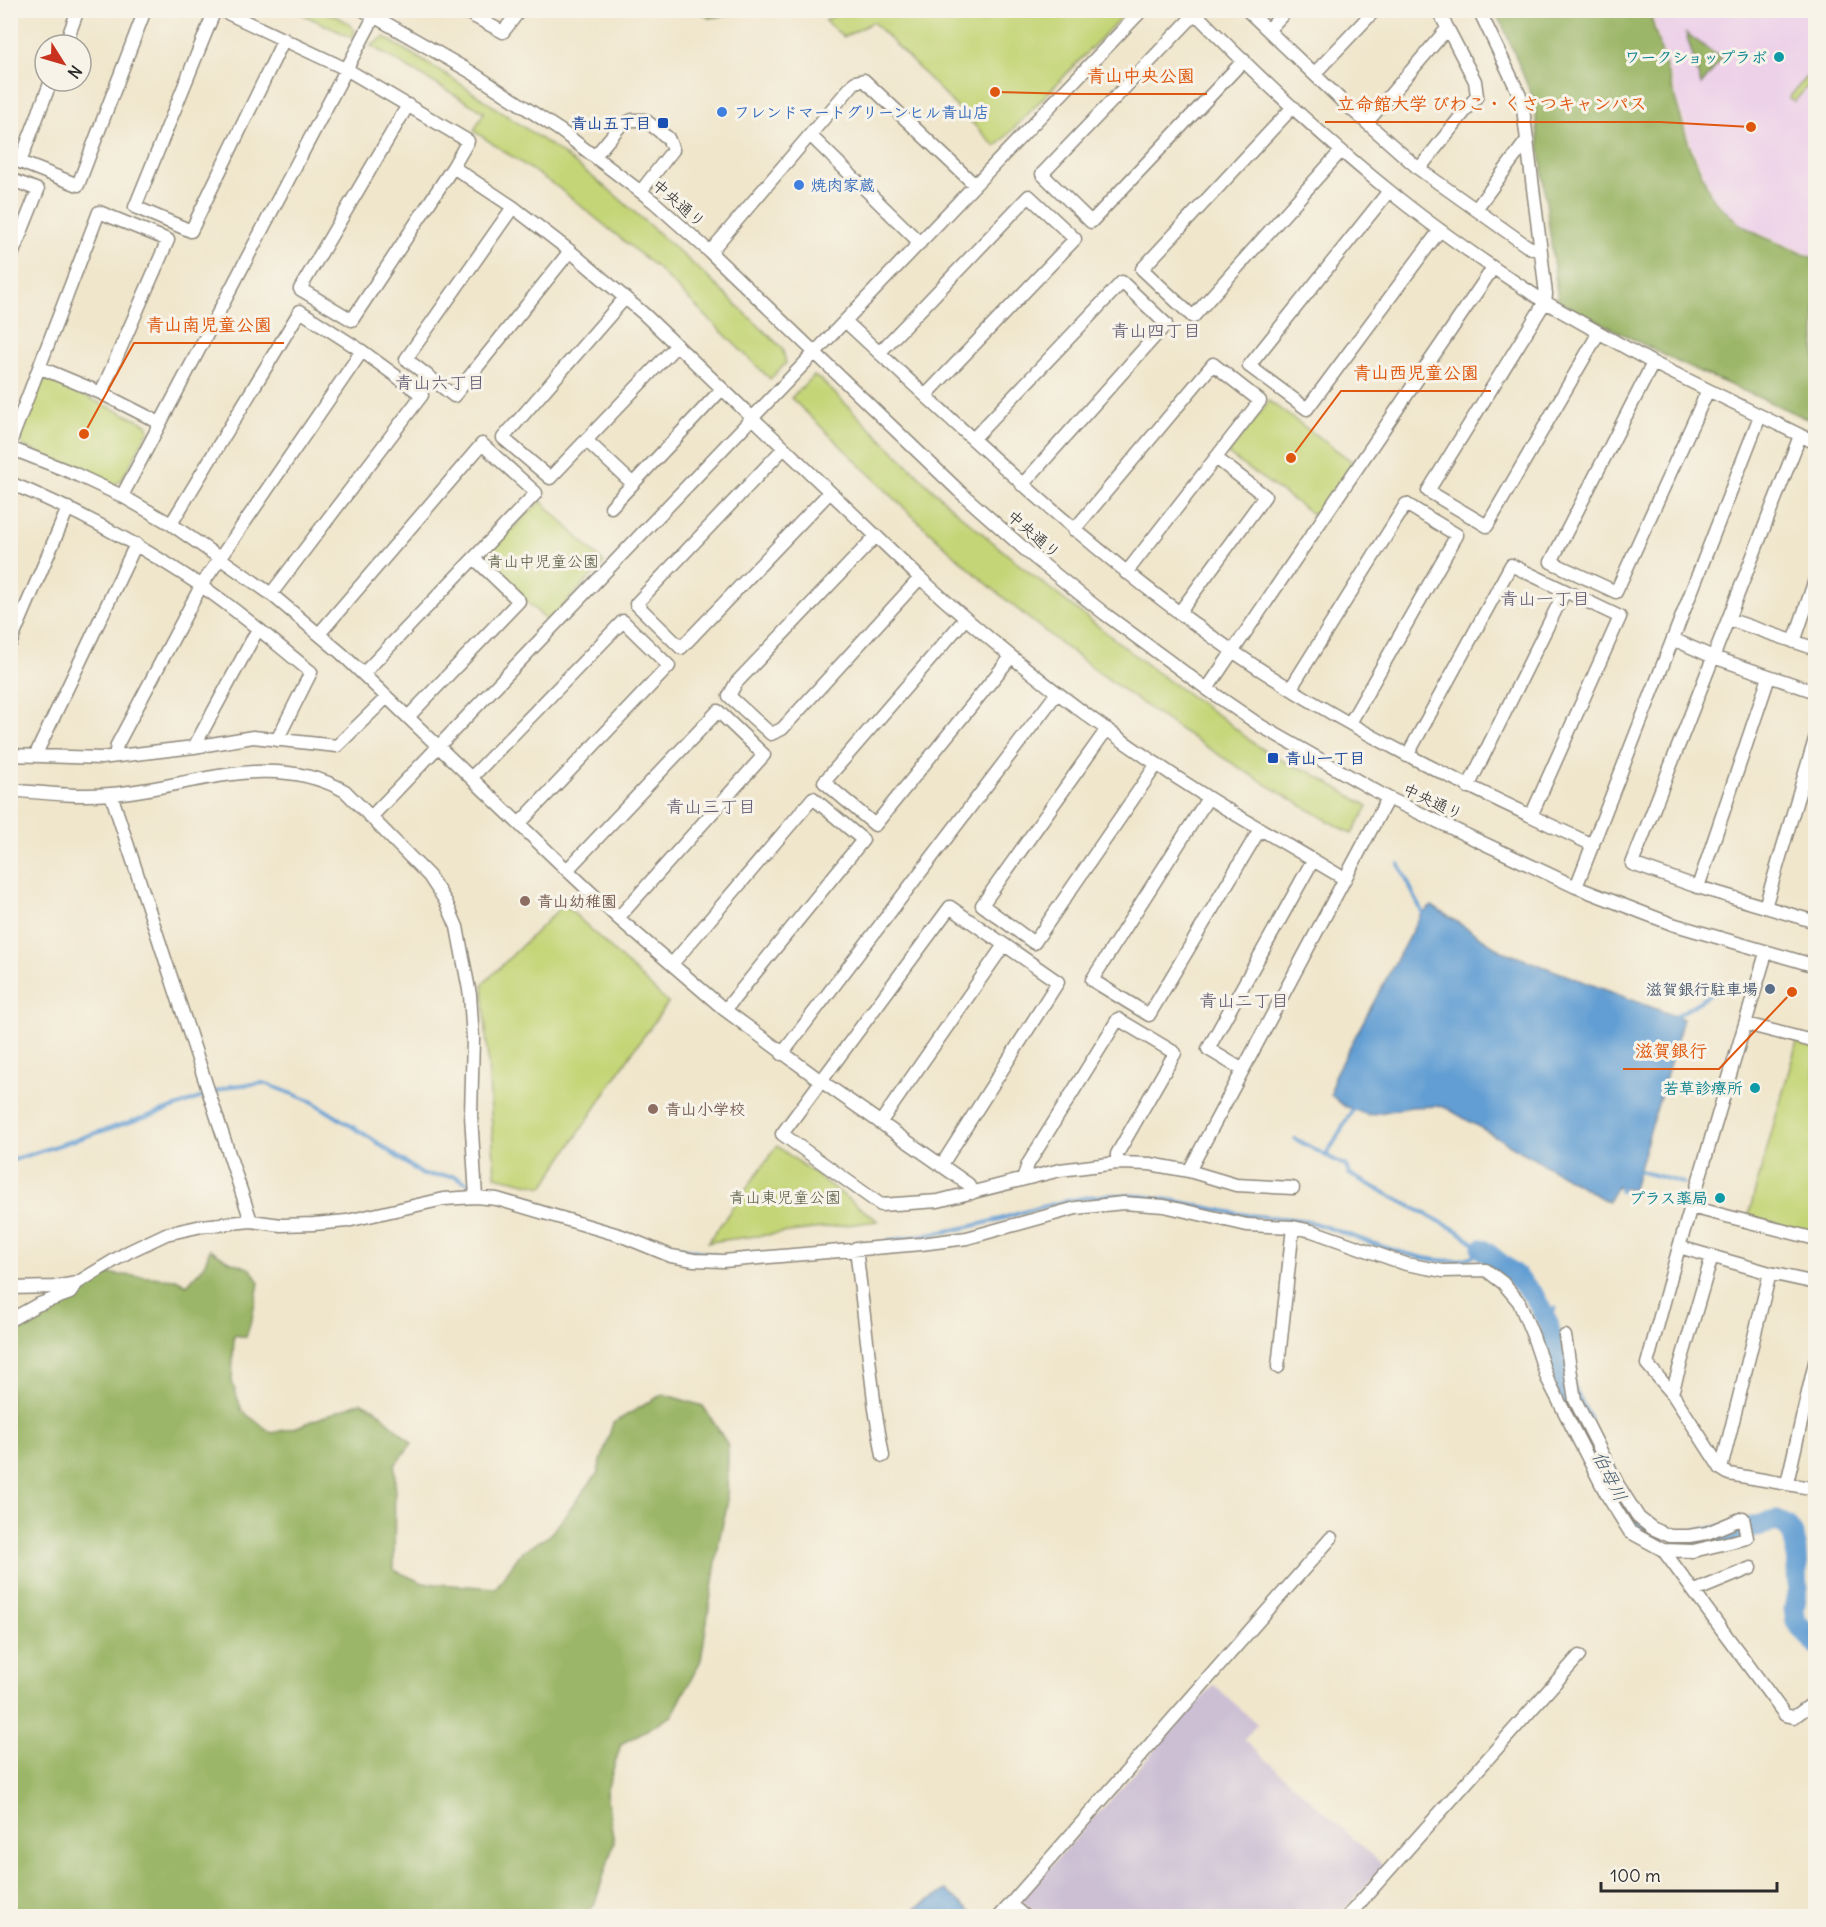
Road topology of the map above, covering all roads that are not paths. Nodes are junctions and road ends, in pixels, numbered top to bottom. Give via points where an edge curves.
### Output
1 (78, 10) edge
2 (145, 10) edge
3 (215, 10) edge
4 (221, 10) edge
5 (462, 10) edge
6 (520, 10) edge
7 (1142, 10) edge
8 (1247, 10) edge
9 (1287, 10) edge
10 (1375, 10) edge
11 (1438, 10) edge
12 (1479, 10) edge
13 (372, 12) edge
14 (1194, 12) edge
15 (1447, 29) junction
16 (1268, 30) junction
17 (69, 33) edge
18 (284, 39) junction
19 (1244, 60) junction
20 (346, 69) junction
21 (1314, 74) junction
22 (46, 93) edge
23 (408, 105) junction
24 (1293, 107) junction
25 (1366, 122) junction
26 (810, 135) junction
27 (1527, 140) junction
28 (1341, 151) junction
29 (594, 156) junction
30 (453, 167) junction
31 (1419, 169) junction
32 (10, 179) edge
33 (975, 185) junction
34 (641, 191) junction
35 (1389, 191) junction
36 (513, 207) junction
37 (1476, 209) junction
38 (1440, 230) junction
39 (920, 243) junction
40 (570, 251) junction
41 (710, 252) junction
42 (1541, 252) junction
43 (10, 260) edge
44 (1493, 268) junction
45 (625, 298) junction
46 (1545, 302) junction
47 (845, 321) junction
48 (1598, 334) junction
49 (677, 345) junction
50 (362, 351) junction
51 (880, 352) junction
52 (814, 354) junction
53 (1653, 363) junction
54 (41, 368) junction
55 (722, 389) junction
56 (1708, 390) junction
57 (101, 393) junction
58 (926, 396) junction
59 (1760, 416) junction
60 (752, 418) junction
61 (160, 423) junction
62 (1800, 436) junction
63 (973, 439) junction
64 (586, 440) junction
65 (10, 443) edge
66 (1815, 443) edge
67 (10, 448) edge
68 (784, 448) junction
69 (1216, 458) junction
70 (10, 483) edge
71 (632, 483) junction
72 (1022, 485) junction
73 (830, 492) junction
74 (122, 495) junction
75 (610, 507) dead end
76 (68, 508) junction
77 (171, 524) junction
78 (1074, 530) junction
79 (876, 536) junction
80 (136, 544) junction
81 (220, 558) junction
82 (474, 558) junction
83 (1126, 573) junction
84 (1815, 577) edge
85 (920, 578) junction
86 (201, 586) junction
87 (1565, 591) junction
88 (271, 594) junction
89 (1179, 613) junction
90 (965, 619) junction
91 (1728, 619) junction
92 (258, 629) junction
93 (319, 634) junction
94 (1673, 639) junction
95 (1794, 642) junction
96 (10, 644) edge
97 (1815, 649) edge
98 (1233, 651) junction
99 (1011, 657) junction
100 (1713, 657) junction
101 (363, 674) junction
102 (1769, 677) junction
103 (1291, 688) junction
104 (1207, 689) junction
105 (1815, 692) edge
106 (1058, 693) junction
107 (387, 697) junction
108 (408, 717) junction
109 (1350, 723) junction
110 (1107, 729) junction
111 (1815, 736) edge
112 (277, 740) junction
113 (438, 746) junction
114 (194, 747) junction
115 (10, 755) edge
116 (35, 756) junction
117 (116, 756) junction
118 (1407, 756) junction
119 (1157, 764) junction
120 (471, 778) junction
121 (1468, 787) junction
122 (10, 790) edge
123 (111, 794) junction
124 (1208, 798) junction
125 (1388, 798) junction
126 (1531, 816) junction
127 (371, 817) junction
128 (519, 824) junction
129 (1260, 829) junction
130 (1593, 844) junction
131 (1313, 860) junction
132 (567, 870) junction
133 (1345, 879) junction
134 (1576, 887) junction
135 (1698, 887) junction
136 (1765, 907) junction
137 (618, 918) junction
138 (1815, 922) edge
139 (1004, 945) junction
140 (1766, 953) junction
141 (672, 964) junction
142 (1815, 966) edge
143 (726, 1010) junction
144 (1746, 1024) junction
145 (1815, 1042) edge
146 (782, 1054) junction
147 (1243, 1070) junction
148 (821, 1081) junction
149 (880, 1123) junction
150 (1117, 1163) junction
151 (941, 1166) junction
152 (1189, 1171) junction
153 (1023, 1179) junction
154 (1293, 1188) dead end
155 (972, 1192) junction
156 (476, 1197) junction
157 (1691, 1207) junction
158 (250, 1221) junction
159 (1293, 1227) junction
160 (1815, 1239) edge
161 (1679, 1247) junction
162 (856, 1248) junction
163 (1712, 1256) junction
164 (1770, 1273) junction
165 (76, 1283) junction
166 (1815, 1283) edge
167 (10, 1288) edge
168 (10, 1320) edge
169 (1565, 1336) dead end
170 (1815, 1358) edge
171 (1278, 1367) dead end
172 (1672, 1393) junction
173 (883, 1456) dead end
174 (1721, 1469) junction
175 (1787, 1482) junction
176 (1815, 1489) edge
177 (1331, 1538) dead end
178 (1663, 1550) junction
179 (1751, 1568) dead end
180 (1695, 1591) junction
181 (1579, 1656) dead end
182 (1815, 1701) edge
183 (1010, 1904) junction
184 (1000, 1917) edge
185 (1024, 1917) edge
186 (1348, 1917) edge

1 - 17 street
2 - 22 street via 78,185 20,162
3 - 18 street via 135,207 190,231
4 - 18 street
5 - 6 street via 503,32
7 - 33 street
8 - 16 street
9 - 16 street
10 - 21 street
11 - 15 street
12 - 27 street via 1522,100
13 - 20 street
13 - 29 street, 中央通り via 471,72
14 - 19 street
14 - 19 street via 1042,174 1091,222
15 - 25 street
15 - 31 street via 1475,81 1477,96
16 - 21 street
18 - 20 street
19 - 24 street
20 - 23 street
20 - 61 street
21 - 25 street
23 - 30 street via 468,141
23 - 30 street via 300,289 352,320
24 - 28 street
24 - 28 street via 1142,269 1193,317
25 - 31 street
26 - 33 street via 855,82 864,80
26 - 39 street
26 - 41 street
27 - 37 street
27 - 42 street
28 - 35 street
29 - 34 street, 中央通り
29 - 34 street via 621,125 645,120 668,138 673,150
30 - 36 street
31 - 37 street
32 - 43 street via 38,190
33 - 39 street
34 - 41 street, 中央通り
35 - 38 street
35 - 38 street via 1249,366 1307,409
36 - 40 street
36 - 40 street via 406,359 440,386 454,396
37 - 42 street
38 - 44 street
39 - 47 street
40 - 45 street
41 - 52 street, 中央通り
42 - 46 street
44 - 46 street
44 - 98 street
45 - 49 street
45 - 64 street via 504,438 550,478
46 - 48 street
46 - 48 street via 1428,491 1487,526
47 - 51 street
47 - 52 street
48 - 53 street
49 - 55 street
49 - 64 street
50 - 77 street via 300,311
50 - 81 street
50 - 88 street via 422,395
51 - 58 street
51 - 58 street via 1029,196 1075,239
52 - 60 street
52 - 104 street, 中央通り via 1030,554
53 - 56 street
53 - 56 street via 1551,562 1616,592
54 - 57 street
54 - 57 street via 99,212 168,240
54 - 65 street
55 - 60 street
55 - 71 street
56 - 59 street
57 - 61 street
58 - 63 street
59 - 62 street
59 - 94 street
60 - 68 street
60 - 113 street
61 - 74 street
62 - 66 street
62 - 91 street
63 - 72 street
63 - 72 street via 1122,282 1166,324
64 - 71 street
67 - 74 street
68 - 73 street
68 - 73 street via 636,604 681,648
69 - 78 street via 1260,401 1213,363
69 - 83 street
69 - 89 street via 1265,496
70 - 76 street
71 - 75 street
72 - 78 street
73 - 79 street
74 - 77 street
76 - 80 street
76 - 96 street
77 - 81 street
78 - 83 street
79 - 85 street
79 - 85 street via 735,683 729,696 771,734 782,729
80 - 86 street
80 - 116 street
81 - 86 street
81 - 88 street
82 - 93 street via 536,493 482,444
82 - 101 street
82 - 108 street via 519,601
83 - 89 street
84 - 95 street
85 - 90 street
86 - 92 street
86 - 117 street via 117,745
87 - 118 street via 1511,565
87 - 121 street
87 - 126 street via 1620,617
88 - 93 street
89 - 98 street
90 - 99 street
90 - 99 street via 824,782 875,825
91 - 95 street
91 - 100 street
92 - 112 street via 311,672
92 - 114 street
93 - 101 street
94 - 100 street
94 - 130 street
95 - 97 street
98 - 103 street
98 - 104 street
99 - 106 street
100 - 102 street
100 - 135 street via 1632,864
101 - 107 street
102 - 105 street
102 - 135 street
103 - 109 street
103 - 109 street via 1406,504 1457,535
104 - 125 street, 中央通り via 1270,732
106 - 110 street
106 - 146 street
107 - 108 street
107 - 112 street via 337,746
108 - 113 street
109 - 118 street
110 - 119 street
110 - 119 street via 982,905 1034,943
111 - 136 street
112 - 114 street via 253,737
113 - 120 street
113 - 127 street
114 - 117 street
115 - 116 street
116 - 117 street
118 - 121 street
119 - 124 street
120 - 128 street
120 - 128 street via 623,621 669,666
121 - 126 street
122 - 123 street
123 - 127 street via 228,773 276,772 331,783
123 - 158 street
124 - 129 street
124 - 129 street via 1092,980 1149,1015
125 - 133 street
125 - 134 street, 中央通り
126 - 130 street
127 - 156 street via 429,876 457,927 470,995
128 - 132 street
129 - 131 street
130 - 134 street
131 - 133 street
131 - 147 street via 1208,1049
132 - 137 street
132 - 137 street via 718,711 764,755
133 - 147 street
134 - 140 street, 中央通り via 1672,924
135 - 136 street
136 - 138 street
137 - 141 street
139 - 148 street via 950,907
139 - 149 street
139 - 151 street via 1058,982
140 - 142 street, 中央通り
140 - 144 street
141 - 143 street
141 - 143 street via 813,798 863,840
143 - 146 street
144 - 145 street
144 - 157 street
146 - 148 street
147 - 152 street
148 - 149 street
148 - 155 street via 782,1134 881,1205 938,1201
149 - 151 street
150 - 152 street
150 - 153 street
150 - 153 street via 1117,1154 1175,1053 1118,1019 1028,1164
151 - 155 street via 968,1184
152 - 154 street via 1236,1185
153 - 155 street
156 - 158 street via 444,1199 336,1222 281,1225
156 - 162 street via 497,1199 694,1260 723,1261
157 - 160 street
157 - 161 street
158 - 165 street via 166,1234
159 - 162 street via 1246,1225 1164,1206 1123,1203 1076,1208 967,1238
159 - 171 street
159 - 178 street via 1406,1264 1443,1271 1486,1270 1503,1283 1519,1302 1547,1378 1607,1495 1630,1532
161 - 163 street
161 - 172 street via 1647,1364
162 - 173 street via 874,1410
163 - 164 street
163 - 172 street
164 - 166 street
164 - 174 street
165 - 167 street
165 - 168 street via 70,1293
169 - 178 street via 1575,1400 1639,1518 1670,1536 1707,1533 1743,1518 1747,1538 1693,1551
170 - 175 street
172 - 174 street
174 - 175 street via 1729,1474
175 - 176 street
177 - 183 street
178 - 180 street
179 - 180 street
180 - 182 street via 1785,1715 1794,1717
181 - 186 street
183 - 184 street
183 - 185 street

